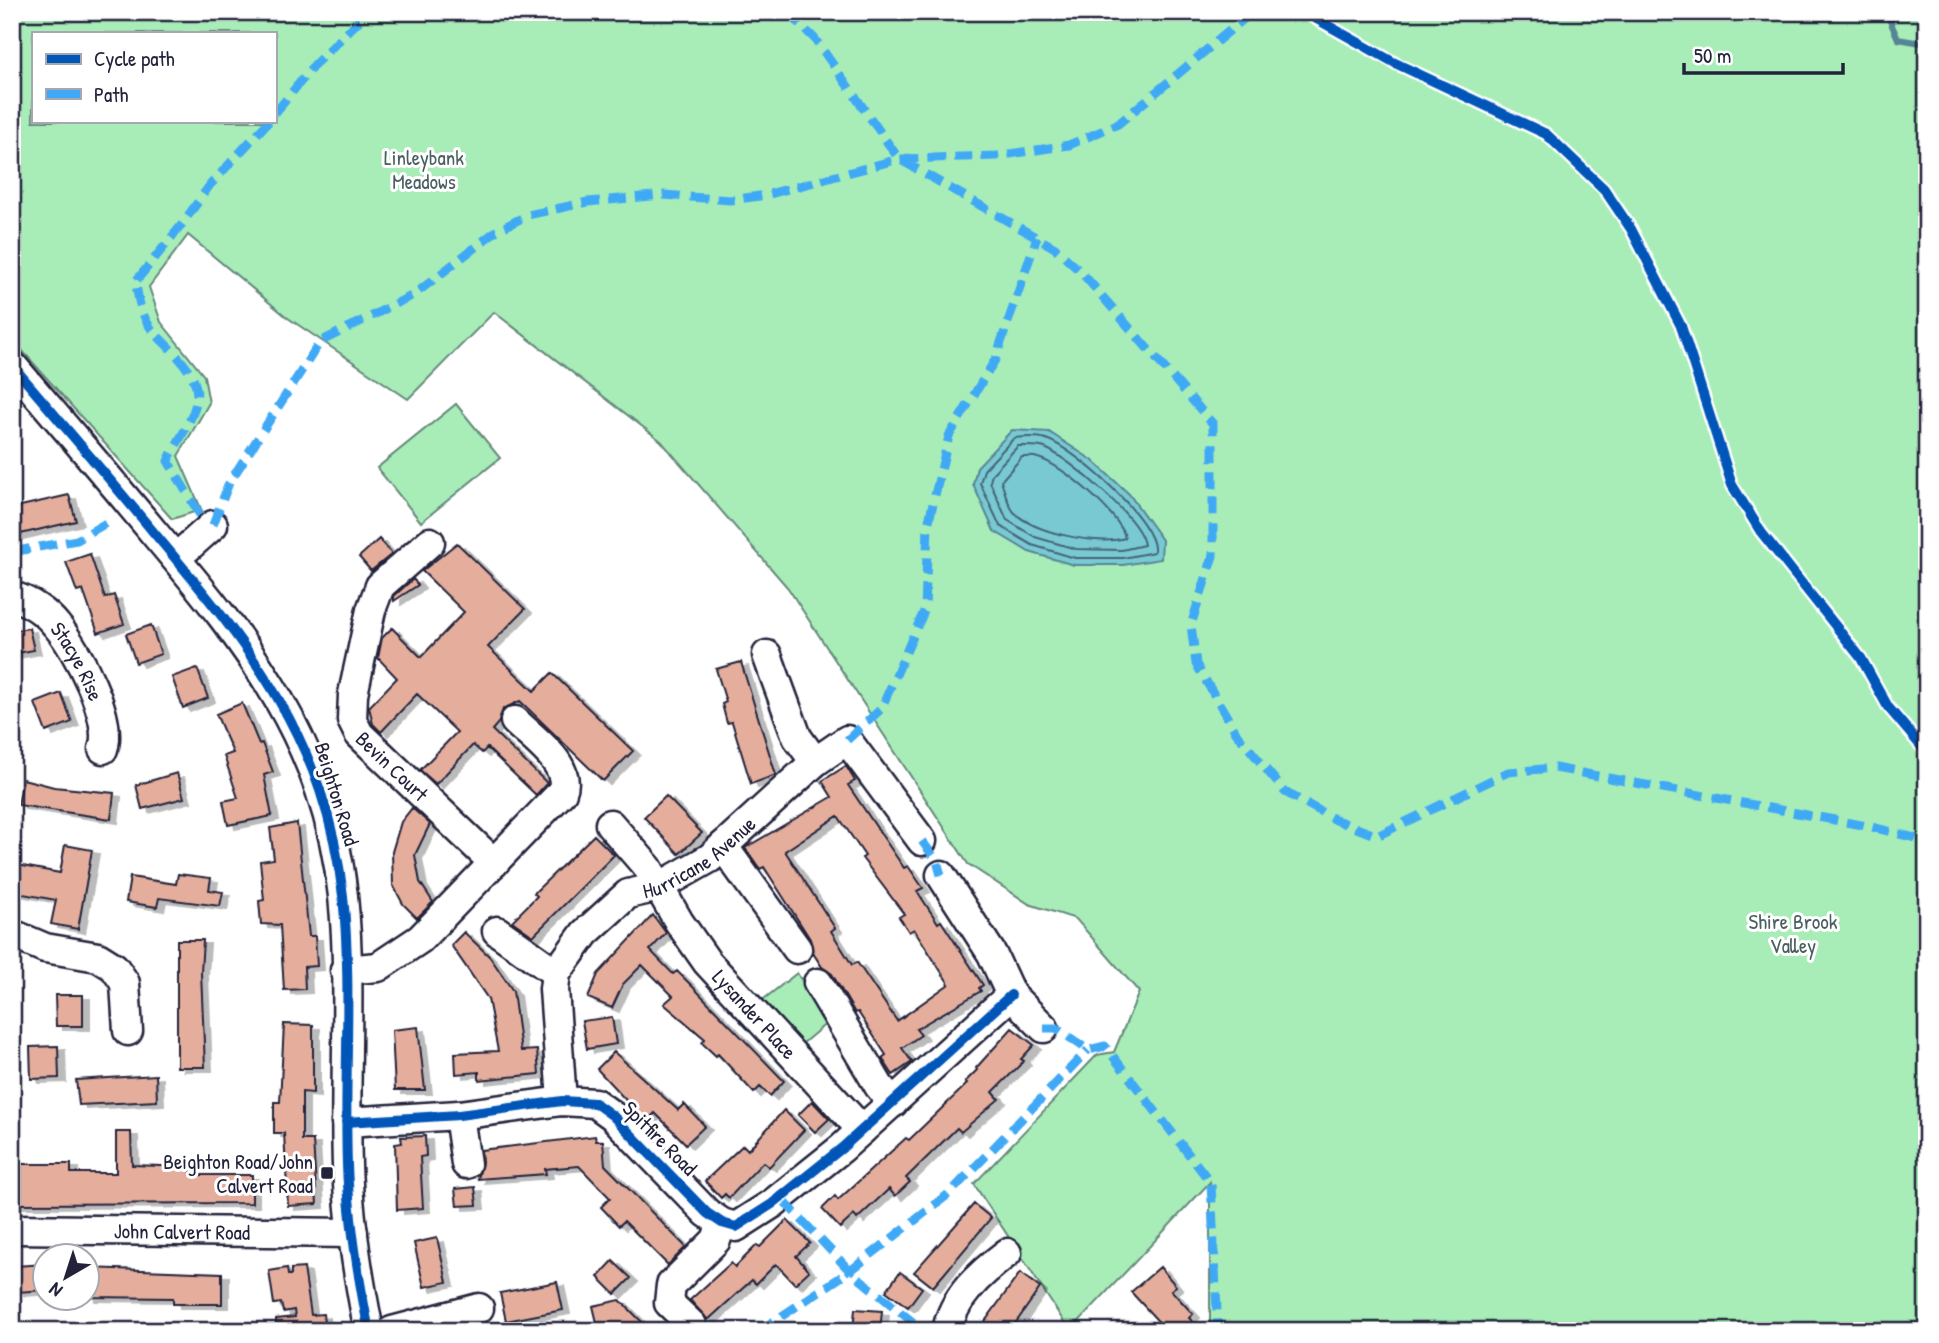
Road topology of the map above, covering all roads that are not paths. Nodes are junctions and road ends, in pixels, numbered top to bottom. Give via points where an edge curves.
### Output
1 (12, 365) edge
2 (213, 525) dead end
3 (430, 542) dead end
4 (176, 558) junction
5 (12, 596) edge
6 (767, 655) dead end
7 (515, 721) dead end
8 (103, 749) dead end
9 (815, 762) junction
10 (610, 824) dead end
11 (922, 841) dead end
12 (723, 846) junction
13 (494, 863) junction
14 (941, 875) dead end
15 (659, 887) junction
16 (497, 931) dead end
17 (12, 934) edge
18 (797, 948) dead end
19 (345, 970) junction
20 (556, 973) junction
21 (818, 983) dead end
22 (1011, 995) junction
23 (1044, 1028) dead end
24 (128, 1031) dead end
25 (562, 1101) junction
26 (893, 1103) junction
27 (459, 1115) junction
28 (346, 1122) junction
29 (862, 1130) junction
30 (466, 1164) dead end
31 (722, 1223) junction
32 (12, 1230) edge
33 (353, 1233) junction
34 (1007, 1253) dead end
35 (480, 1308) dead end
36 (692, 1325) dead end
37 (369, 1331) edge
38 (392, 1331) edge
39 (947, 1331) edge

1 - 4 street, Beighton Road
2 - 4 street
3 - 13 street, Bevin Court via 380,586 353,694 352,720 359,734
4 - 19 street, Beighton Road via 243,640 286,708 303,745 331,830 343,895
5 - 8 street, Stacye Rise via 38,608 74,652 106,725
6 - 9 street via 797,737
7 - 13 street via 560,766 565,784
9 - 11 street, Hurricane Avenue via 847,740
9 - 12 street, Hurricane Avenue
10 - 15 street, Lysander Place
12 - 15 street, Hurricane Avenue
12 - 18 street
13 - 19 street via 400,954 377,967
14 - 22 street via 992,954
15 - 20 street, Hurricane Avenue via 628,894 585,933
15 - 29 street, Lysander Place via 707,961
16 - 20 street
17 - 24 street via 45,948 98,957 114,967 125,983
19 - 28 street, Beighton Road
20 - 25 street
21 - 26 street
22 - 23 street
22 - 26 street
25 - 27 street, Spitfire Road
25 - 31 street, Spitfire Road via 596,1103
26 - 29 street
27 - 28 street, Spitfire Road
27 - 30 street
28 - 33 street, Beighton Road
29 - 31 street via 748,1221 736,1227
31 - 36 street via 716,1240 671,1285 669,1303
32 - 33 street, John Calvert Road
33 - 37 street, Beighton Road
34 - 39 street via 971,1285 954,1310
35 - 38 street

